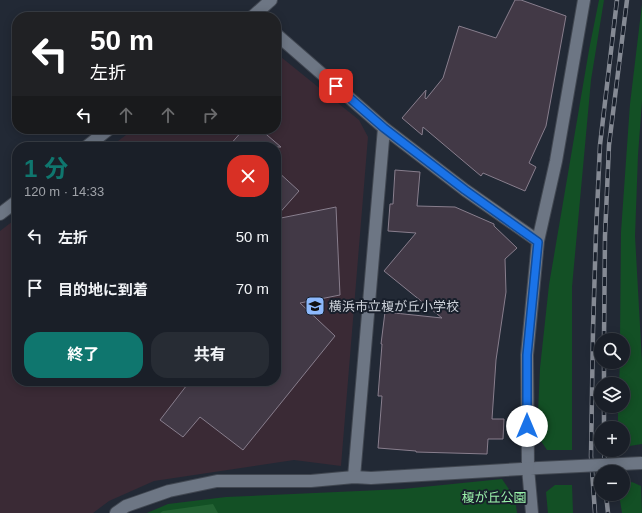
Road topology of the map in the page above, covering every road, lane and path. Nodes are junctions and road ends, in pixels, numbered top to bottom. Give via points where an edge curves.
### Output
1 (271, 0) edge
2 (584, 0) edge
3 (259, 12) edge
4 (281, 38) edge
5 (384, 128) junction
6 (103, 134) edge
7 (92, 142) edge
8 (12, 205) edge
9 (0, 214) edge
10 (538, 242) junction
11 (642, 463) edge
12 (533, 468) junction
13 (354, 477) junction
14 (116, 513) edge
15 (532, 513) edge

1 - 3 street
2 - 10 street via 556,161
4 - 5 street
5 - 10 street
5 - 13 street
6 - 7 street
8 - 9 street
10 - 12 street via 527,355
11 - 12 street, bridge
12 - 13 street
12 - 15 street
13 - 14 street via 311,481 217,481 169,491 126,506

